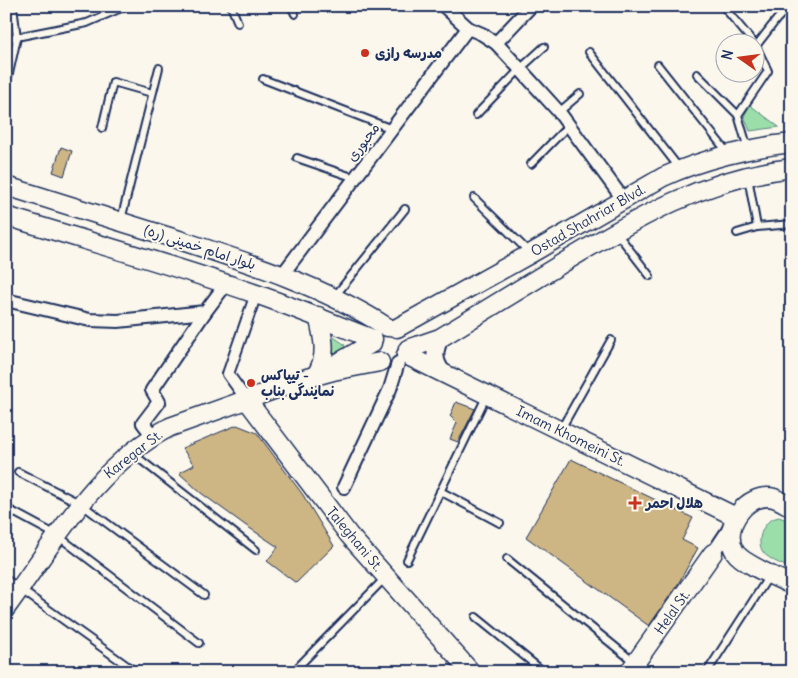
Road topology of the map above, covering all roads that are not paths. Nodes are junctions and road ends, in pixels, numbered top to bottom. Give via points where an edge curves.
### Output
1 (12, 6) edge
2 (126, 6) edge
3 (232, 6) edge
4 (291, 6) edge
5 (531, 6) edge
6 (723, 6) edge
7 (790, 6) edge
8 (445, 7) edge
9 (295, 14) dead end
10 (238, 22) dead end
11 (468, 28) junction
12 (744, 32) edge
13 (766, 32) edge
14 (17, 38) junction
15 (6, 39) edge
16 (496, 44) junction
17 (544, 47) dead end
18 (589, 52) dead end
19 (658, 65) dead end
20 (159, 68) dead end
21 (520, 69) junction
22 (697, 74) dead end
23 (263, 79) dead end
24 (760, 82) edge
25 (6, 86) edge
26 (152, 93) junction
27 (580, 94) dead end
28 (559, 112) junction
29 (476, 115) dead end
30 (738, 115) junction
31 (569, 125) junction
32 (102, 128) dead end
33 (392, 129) junction
34 (792, 143) edge
35 (748, 151) junction
36 (730, 156) junction
37 (297, 158) dead end
38 (531, 164) dead end
39 (792, 168) edge
40 (680, 169) junction
41 (748, 176) junction
42 (355, 178) junction
43 (6, 186) edge
44 (474, 198) dead end
45 (623, 199) junction
46 (404, 209) dead end
47 (6, 216) edge
48 (635, 220) junction
49 (121, 222) junction
50 (792, 224) edge
51 (757, 227) junction
52 (616, 232) junction
53 (737, 233) dead end
54 (530, 254) junction
55 (282, 275) junction
56 (650, 276) dead end
57 (226, 284) junction
58 (256, 294) junction
59 (334, 298) junction
60 (6, 300) edge
61 (205, 312) junction
62 (318, 316) junction
63 (392, 328) junction
64 (440, 338) junction
65 (612, 340) dead end
66 (372, 341) junction
67 (404, 356) junction
68 (380, 362) junction
69 (442, 372) junction
70 (315, 376) junction
71 (487, 394) junction
72 (246, 399) junction
73 (561, 430) junction
74 (153, 436) junction
75 (131, 452) junction
76 (18, 472) dead end
77 (344, 487) dead end
78 (440, 491) junction
79 (81, 504) junction
80 (792, 507) edge
81 (6, 508) edge
82 (735, 520) junction
83 (500, 524) dead end
84 (58, 536) junction
85 (256, 550) dead end
86 (713, 553) junction
87 (735, 553) junction
88 (507, 559) dead end
89 (407, 560) dead end
90 (770, 574) junction
91 (386, 576) junction
92 (14, 584) edge
93 (792, 585) edge
94 (204, 595) dead end
95 (6, 608) edge
96 (476, 617) dead end
97 (199, 643) dead end
98 (464, 667) edge
99 (633, 668) edge
100 (136, 672) edge
101 (293, 672) edge
102 (544, 672) edge
103 (707, 672) edge

1 - 14 lane
2 - 14 lane via 87,23
3 - 10 lane
4 - 9 lane
5 - 16 street
6 - 12 lane
7 - 13 lane
8 - 11 street
11 - 16 street
11 - 33 street, محبوری
14 - 15 lane
14 - 25 lane
16 - 21 street
17 - 21 lane
18 - 40 lane
19 - 36 lane
20 - 26 lane
21 - 28 street
21 - 29 lane
22 - 30 lane
23 - 33 lane
24 - 30 lane
26 - 32 lane via 113,82
26 - 49 lane
27 - 28 lane
28 - 31 street
30 - 35 lane
31 - 38 lane
31 - 45 street
33 - 42 street, محبوری
34 - 35 main road, Ostad Shahriar Blvd.
35 - 36 main road, Ostad Shahriar Blvd.
36 - 40 main road, Ostad Shahriar Blvd.
37 - 42 lane
39 - 41 main road, Ostad Shahriar Blvd.
40 - 45 main road, Ostad Shahriar Blvd.
41 - 48 main road, Ostad Shahriar Blvd. via 676,200
41 - 51 lane
42 - 55 street, محبوری
43 - 49 main road, بلوار امام خمینی (ره)
44 - 54 lane
45 - 48 street
45 - 54 main road, Ostad Shahriar Blvd.
46 - 59 lane
47 - 57 main road, بلوار امام خمینی (ره)
48 - 52 main road, Ostad Shahriar Blvd.
49 - 55 main road, بلوار امام خمینی (ره)
50 - 51 lane
51 - 53 lane
52 - 56 lane
52 - 64 main road, Ostad Shahriar Blvd.
54 - 63 main road, Ostad Shahriar Blvd.
55 - 59 main road, بلوار امام خمینی (ره)
57 - 58 main road, بلوار امام خمینی (ره)
57 - 61 street
58 - 62 main road, بلوار امام خمینی (ره)
58 - 72 street via 228,374
59 - 63 main road, بلوار امام خمینی (ره)
60 - 61 street via 90,320 118,321
61 - 74 street via 152,390 159,402 143,423
62 - 66 main road, بلوار امام خمینی (ره)
62 - 70 main road via 324,346 322,364
63 - 66 main road via 379,331
63 - 67 main road via 404,333 408,341
64 - 67 main road, Ostad Shahriar Blvd.
64 - 69 street via 434,356
65 - 73 lane
66 - 68 main road via 374,356
66 - 70 main road
67 - 68 main road via 388,365
67 - 69 main road, Imam Khomeini St.
67 - 77 street
68 - 70 main road
69 - 71 main road, Imam Khomeini St.
70 - 72 main road, Karegar St.
71 - 73 main road, Imam Khomeini St.
71 - 78 lane
72 - 74 main road, Karegar St.
72 - 91 main road, Taleghani St. via 349,535
73 - 82 main road, Imam Khomeini St.
74 - 75 main road, Karegar St.
75 - 79 main road, Karegar St. via 104,476
75 - 85 lane
76 - 79 lane
78 - 83 lane
78 - 89 lane
79 - 84 main road, Karegar St.
79 - 94 lane
80 - 82 main road via 774,498 761,498 740,511
81 - 84 lane
82 - 86 street
82 - 87 main road via 731,535
84 - 92 main road, Karegar St.
84 - 97 lane
86 - 87 street
86 - 99 main road, Helal St.
87 - 90 main road
88 - 99 lane
90 - 93 main road
90 - 103 lane
91 - 98 main road, Taleghani St.
91 - 101 lane
92 - 95 main road, Karegar St.
92 - 100 lane
96 - 102 lane

